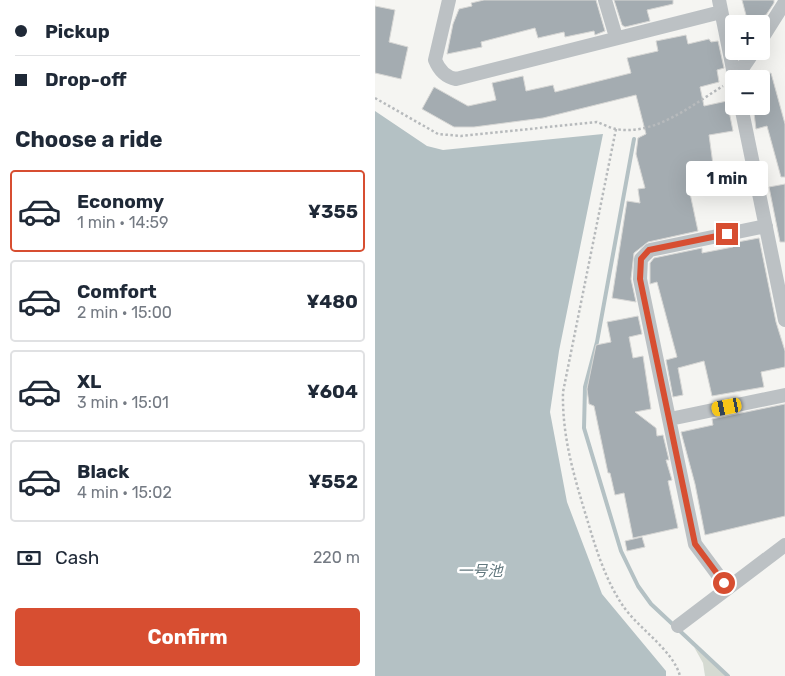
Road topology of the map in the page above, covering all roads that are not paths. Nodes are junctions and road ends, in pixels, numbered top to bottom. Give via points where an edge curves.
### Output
1 (449, 0) edge
2 (605, 0) edge
3 (785, 2) edge
4 (720, 6) edge
5 (770, 26) edge
6 (725, 30) edge
7 (616, 38) junction
8 (731, 60) edge
9 (748, 60) edge
10 (743, 115) edge
11 (766, 226) junction
12 (785, 320) edge
13 (785, 395) edge
14 (670, 419) junction
15 (785, 545) edge
16 (724, 583) dead end
17 (678, 626) dead end

1 - 7 street via 435,60 438,67 452,78
2 - 7 street
3 - 5 street
4 - 6 street
4 - 7 street
8 - 9 street via 735,79
10 - 11 street
11 - 12 street
11 - 14 street via 649,250 641,259 640,279
13 - 14 street
14 - 16 street via 695,544
15 - 17 street

